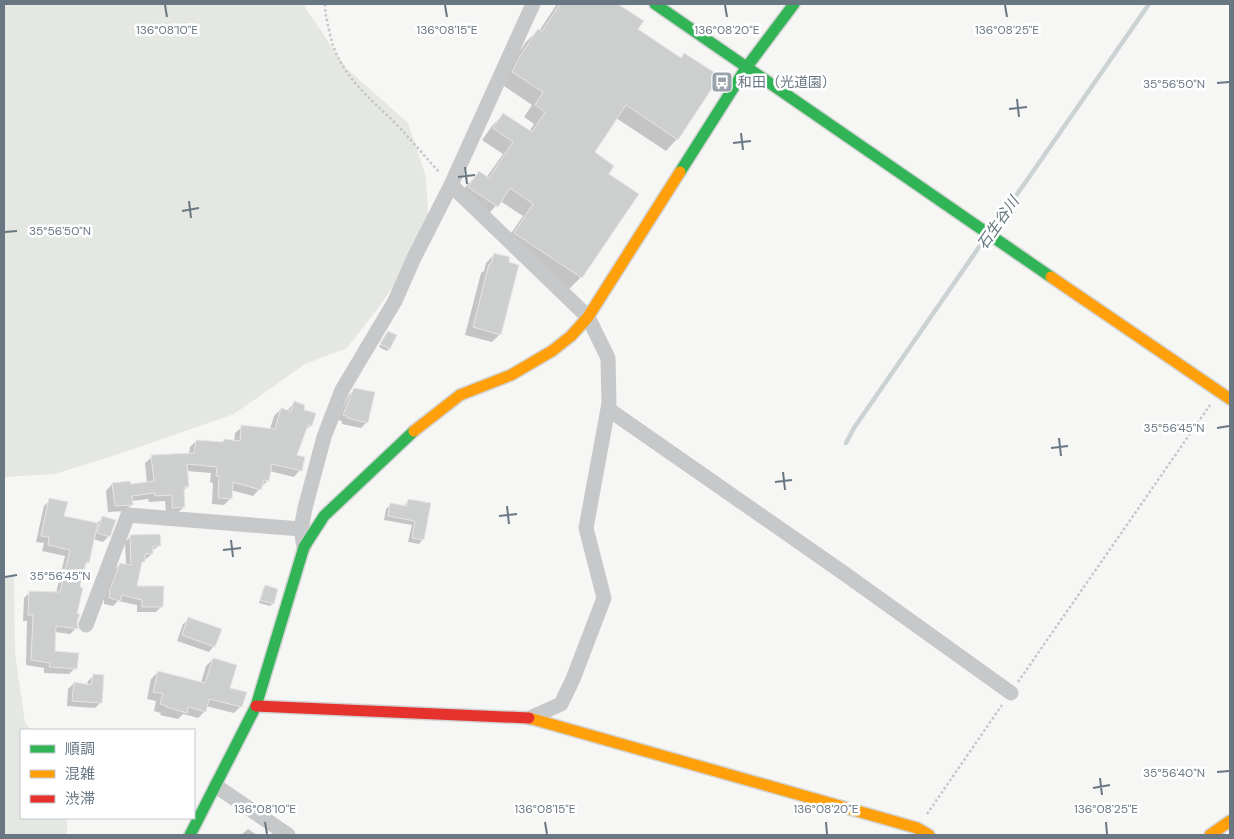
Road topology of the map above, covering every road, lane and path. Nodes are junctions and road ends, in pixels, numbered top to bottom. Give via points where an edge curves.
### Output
1 (325, 4) edge
2 (533, 4) edge
3 (655, 4) edge
4 (794, 4) edge
5 (746, 68) junction
6 (451, 185) junction
7 (588, 317) junction
8 (1219, 391) junction
9 (1230, 399) edge
10 (608, 409) junction
11 (301, 529) junction
12 (304, 548) junction
13 (86, 625) dead end
14 (1011, 693) junction
15 (256, 706) junction
16 (530, 718) junction
17 (216, 786) junction
18 (1230, 821) edge
19 (918, 828) junction
20 (190, 835) edge
21 (288, 835) edge
22 (929, 835) edge
23 (1210, 835) edge

1 - 6 path via 332,45 343,68
2 - 6 street
3 - 5 street
4 - 5 street
5 - 7 street
5 - 8 street
6 - 7 street
6 - 11 street via 395,301 342,390 324,437
7 - 10 street via 608,358
7 - 12 street via 552,351 511,375 460,395 423,424 324,516
8 - 9 street
8 - 14 path
10 - 14 street
10 - 16 street via 586,528 604,598 561,704
11 - 12 street
11 - 13 street via 128,515
12 - 15 street
14 - 19 path
15 - 16 street
15 - 17 street
16 - 19 street
17 - 20 street
17 - 21 street
18 - 23 street
19 - 22 street

